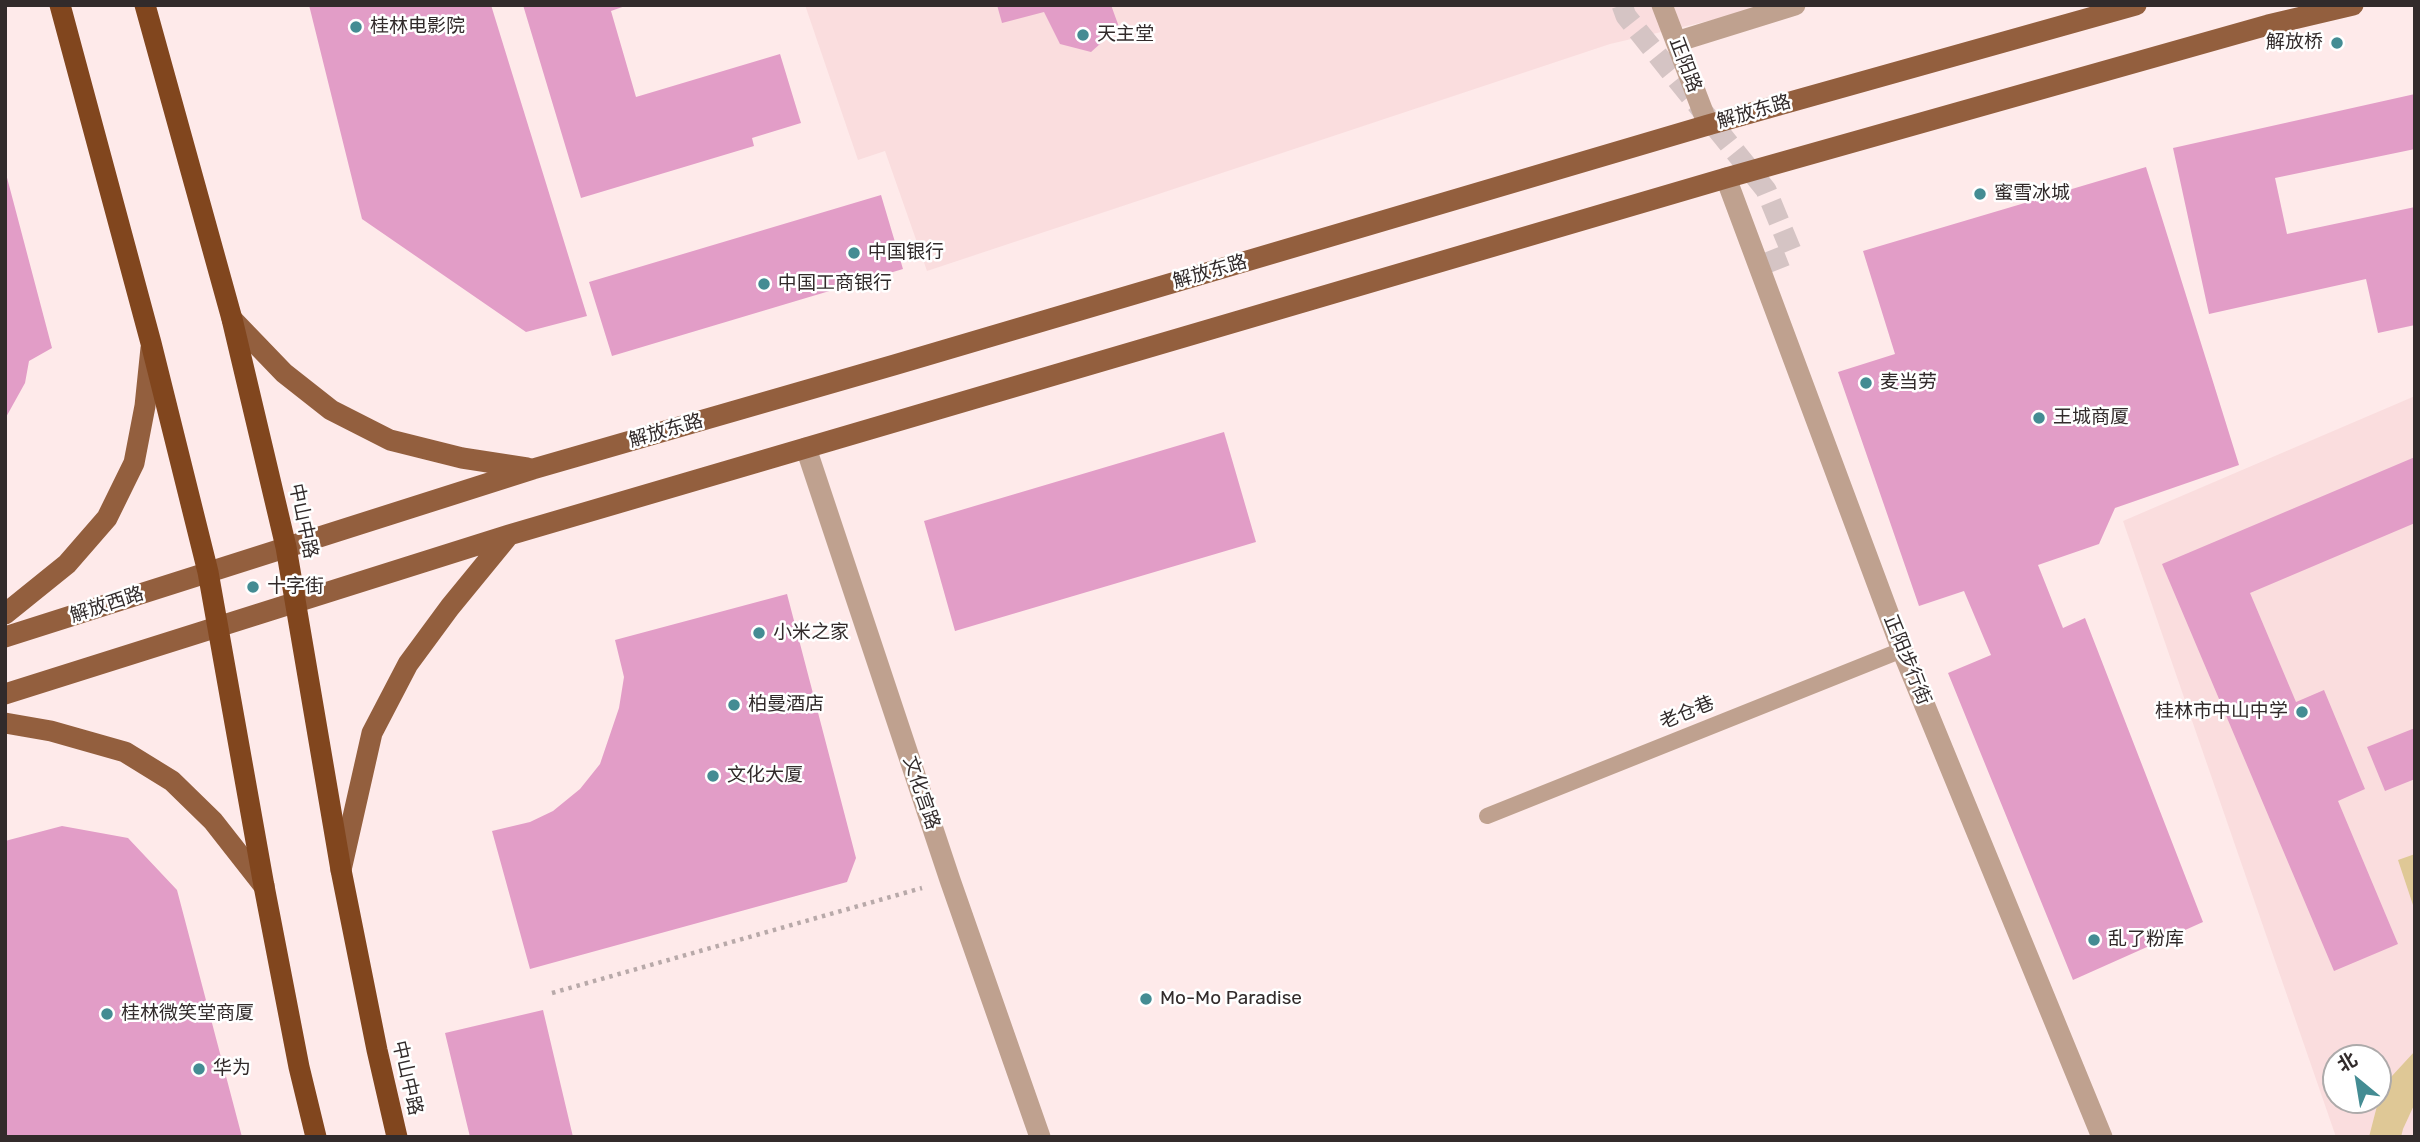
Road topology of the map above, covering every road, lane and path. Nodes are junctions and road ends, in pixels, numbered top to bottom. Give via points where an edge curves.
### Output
1 (60, 5) edge
2 (145, 5) edge
3 (1662, 5) edge
4 (1795, 5) edge
5 (2136, 5) edge
6 (2353, 5) edge
7 (1676, 42) junction
8 (1708, 125) junction
9 (1726, 178) junction
10 (232, 319) junction
11 (151, 343) junction
12 (806, 448) junction
13 (533, 469) junction
14 (509, 535) junction
15 (286, 547) junction
16 (208, 572) junction
17 (296, 602) junction
18 (5, 614) edge
19 (218, 627) junction
20 (5, 637) edge
21 (1902, 650) junction
22 (5, 694) edge
23 (5, 723) edge
24 (1487, 816) dead end
25 (341, 870) junction
26 (950, 880) junction
27 (264, 886) junction
28 (552, 993) dead end
29 (316, 1137) edge
30 (397, 1137) edge
31 (1040, 1137) edge
32 (2102, 1137) edge

1 - 11 highway
2 - 10 highway, 中山中路
3 - 7 street, 正阳路
4 - 7 street
5 - 8 main road, 解放东路
6 - 9 main road
7 - 8 street, 正阳路
8 - 13 main road, 解放东路
9 - 12 main road
9 - 21 street, 正阳步行街
10 - 13 main road via 284,373 331,410 390,440
10 - 15 highway, 中山中路
11 - 16 highway
11 - 18 main road via 134,463 107,518 67,564
12 - 14 main road
12 - 26 street, 文化宫路
13 - 15 main road, 解放东路
14 - 17 main road
14 - 25 main road via 408,664 372,733
15 - 16 main road, 解放西路
15 - 17 highway, 中山中路
16 - 19 highway
16 - 20 main road, 解放西路
17 - 19 main road
17 - 25 highway, 中山中路
19 - 22 main road
19 - 27 highway
21 - 24 lane, 老仓巷
21 - 32 street, 正阳步行街
23 - 27 main road via 125,752 172,781 214,821
25 - 30 highway, 中山中路
26 - 28 path
26 - 31 street, 文化宫路
27 - 29 highway

